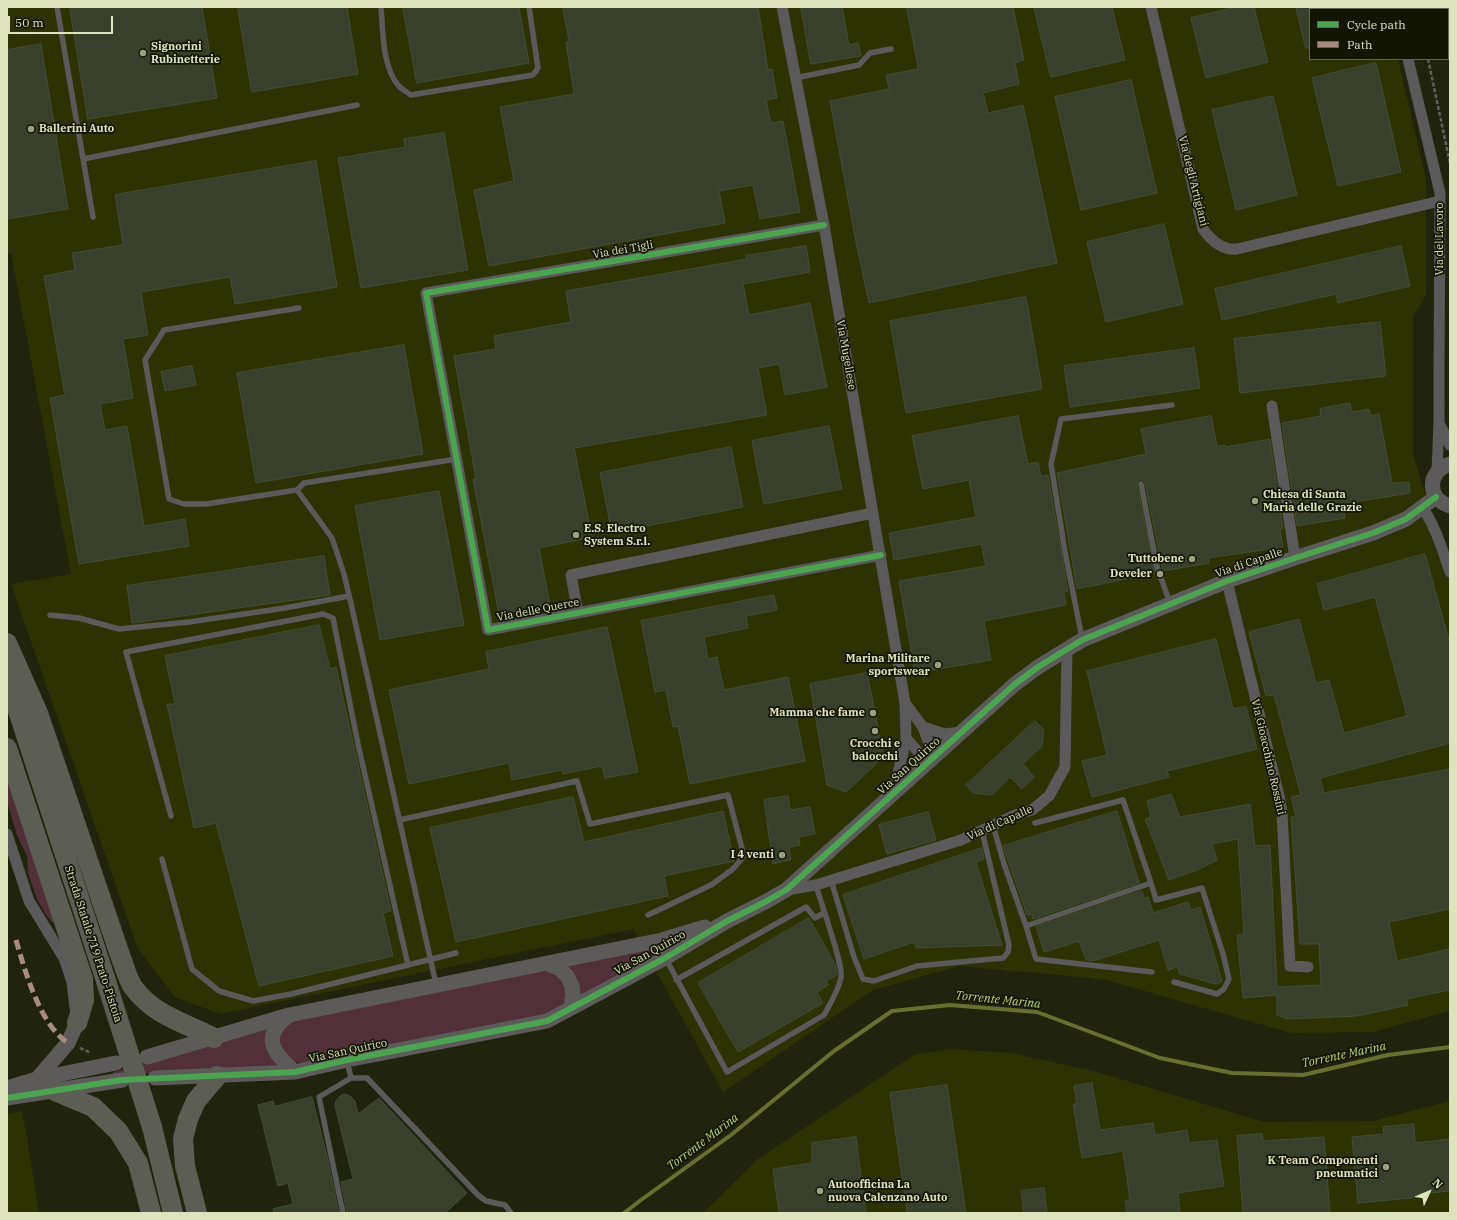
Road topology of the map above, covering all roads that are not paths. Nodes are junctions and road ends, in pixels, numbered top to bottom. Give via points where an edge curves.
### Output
1 (57, 7) edge
2 (381, 7) edge
3 (529, 7) edge
4 (782, 7) edge
5 (1151, 7) edge
6 (891, 49) dead end
7 (1408, 60) edge
8 (795, 78) junction
9 (356, 105) dead end
10 (83, 159) junction
11 (1440, 201) junction
12 (93, 217) dead end
13 (824, 225) junction
14 (426, 293) joint
15 (299, 308) dead end
16 (1172, 405) dead end
17 (1272, 406) dead end
18 (1439, 422) junction
19 (1450, 445) edge
20 (457, 459) junction
21 (1444, 467) edge
22 (1140, 484) dead end
23 (297, 490) junction
24 (1436, 497) junction
25 (1450, 506) edge
26 (1422, 507) junction
27 (873, 513) junction
28 (881, 555) junction
29 (1295, 558) junction
30 (1450, 572) edge
31 (1227, 581) junction
32 (349, 596) junction
33 (1170, 603) junction
34 (578, 613) junction
35 (50, 615) dead end
36 (1082, 640) junction
37 (7, 643) edge
38 (1068, 648) junction
39 (7, 677) edge
40 (905, 703) junction
41 (923, 727) junction
42 (961, 732) junction
43 (906, 738) junction
44 (7, 748) edge
45 (934, 757) junction
46 (889, 798) junction
47 (172, 816) dead end
48 (399, 820) junction
49 (1035, 823) dead end
50 (993, 825) junction
51 (982, 831) junction
52 (7, 834) edge
53 (162, 859) dead end
54 (831, 880) junction
55 (1151, 883) junction
56 (816, 885) junction
57 (786, 890) junction
58 (824, 913) junction
59 (648, 915) dead end
60 (727, 921) junction
61 (1026, 926) junction
62 (456, 953) dead end
63 (665, 958) junction
64 (431, 959) junction
65 (548, 964) junction
66 (408, 965) junction
67 (1308, 966) dead end
68 (1152, 972) dead end
69 (676, 980) junction
70 (1174, 982) dead end
71 (437, 986) junction
72 (570, 1008) junction
73 (288, 1015) junction
74 (77, 1023) junction
75 (214, 1038) junction
76 (147, 1057) dead end
77 (347, 1060) junction
78 (116, 1063) dead end
79 (295, 1072) junction
80 (217, 1076) junction
81 (38, 1078) junction
82 (154, 1078) dead end
83 (351, 1078) junction
84 (122, 1080) dead end
85 (7, 1088) edge
86 (54, 1091) junction
87 (7, 1098) edge
88 (151, 1213) edge
89 (173, 1213) edge
90 (197, 1213) edge
91 (343, 1213) edge
92 (511, 1213) edge

1 - 10 lane
2 - 3 lane via 390,70 398,85 411,94 533,75 538,68
4 - 8 street, Via Mugellese
5 - 11 street, Via degli Artigiani via 1203,229 1218,244 1231,250 1237,249
6 - 8 lane via 870,54 859,65
7 - 11 street, Via del Lavoro
8 - 13 street, Via Mugellese
9 - 10 lane
10 - 12 lane
11 - 18 street, Via del Lavoro
13 - 14 street, Via dei Tigli
13 - 27 street, Via Mugellese
14 - 20 street, Via delle Querce
15 - 23 lane via 164,330 145,360 169,499 184,504 206,504
16 - 36 lane via 1061,419 1051,464
17 - 29 street
18 - 19 street, Via del Lavoro
18 - 21 street, Via del Lavoro
20 - 23 lane via 304,483
20 - 34 street, Via delle Querce via 488,630
21 - 24 street via 1432,482
22 - 33 lane via 1157,567
23 - 32 lane via 332,538
24 - 25 street
24 - 26 street, Via di Capalle
26 - 29 street, Via di Capalle via 1406,519 1373,533
26 - 30 street via 1432,521
27 - 28 street, Via Mugellese
27 - 34 street, Via delle Querce via 571,575
28 - 34 street, Via delle Querce
28 - 40 street, Via Mugellese
29 - 31 street, Via di Capalle
31 - 33 street, Via di Capalle
31 - 67 street, Via Gioacchino Rossini via 1282,813 1290,966
32 - 35 lane via 196,621 118,629 79,618
32 - 48 lane
33 - 36 street, Via di Capalle
36 - 38 street, Via di Capalle
37 - 75 highway via 38,713 132,985 156,1010
38 - 42 street, Via San Quirico via 1015,684
38 - 50 street, Via di Capalle via 1065,767 1049,796 1032,810
39 - 89 highway, Strada Statale 719 Prato-Pistoia, bridge via 152,1127
40 - 41 street, Via Mugellese
40 - 43 street, Via Mugellese
41 - 42 street via 945,734
41 - 45 street, Via Mugellese
42 - 45 street, Via San Quirico
43 - 45 street via 920,754
43 - 46 street, Via Mugellese
44 - 74 highway via 82,979 84,1000
45 - 46 street, Via San Quirico
46 - 57 street, Via San Quirico
47 - 66 lane via 126,652 323,614 332,618
48 - 59 lane via 577,781 590,824 728,795 744,856 733,869 711,886
48 - 64 lane
49 - 55 lane via 1123,800
50 - 51 street, Via di Capalle
50 - 61 lane
51 - 54 street, Via di Capalle
51 - 54 lane via 1010,945 1003,958 917,966 874,981 863,979
52 - 74 street via 29,900 64,958 72,982
53 - 66 lane via 192,969 220,991 253,1001
54 - 56 street, Via di Capalle
55 - 61 lane
55 - 70 lane via 1156,900 1202,888 1229,979 1224,989 1217,994
56 - 57 street, Via di Capalle
56 - 58 lane
57 - 60 street, Via San Quirico
58 - 69 lane via 814,918 806,907
58 - 69 lane via 841,977 824,1015 727,1072
60 - 63 street, Via San Quirico
60 - 65 street, Via San Quirico via 662,940
61 - 68 lane via 1036,959
62 - 64 lane
63 - 69 lane
63 - 72 street, Via San Quirico
64 - 66 lane
64 - 71 lane
65 - 71 street, Via San Quirico
65 - 72 street via 560,969 572,986 574,996
71 - 73 street, Via San Quirico
72 - 77 street, Via San Quirico via 547,1021
73 - 75 street, Via San Quirico
73 - 79 street via 280,1021 272,1041 274,1051
74 - 81 street via 68,1043
75 - 76 street, Via San Quirico
77 - 79 street, Via San Quirico
77 - 83 lane
78 - 81 street
79 - 80 street, Via San Quirico
80 - 82 street, Via San Quirico
80 - 90 highway via 196,1101 183,1139 185,1166
81 - 85 street
83 - 91 lane via 319,1097
83 - 92 lane via 367,1078 478,1195 486,1201 506,1205
84 - 86 street
86 - 87 street
86 - 88 highway via 93,1107 118,1131 138,1163

